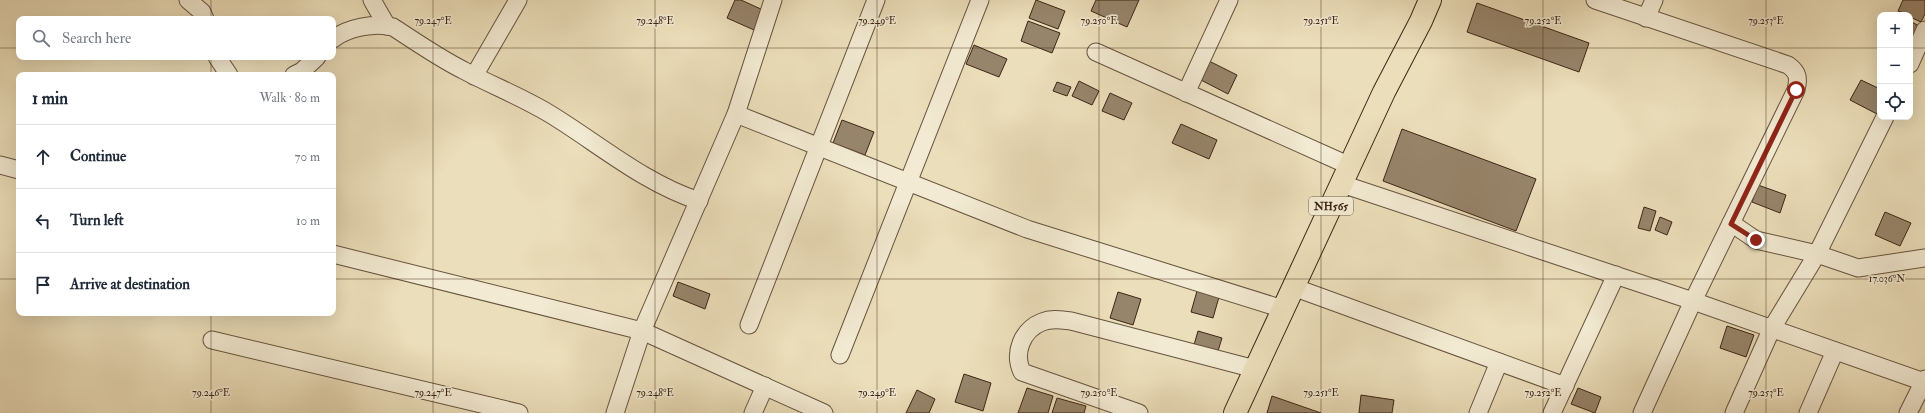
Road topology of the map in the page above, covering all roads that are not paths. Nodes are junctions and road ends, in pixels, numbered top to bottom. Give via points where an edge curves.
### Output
1 (188, 0) edge
2 (372, 0) edge
3 (518, 0) edge
4 (773, 0) edge
5 (876, 0) edge
6 (980, 0) edge
7 (1229, 0) edge
8 (1430, 0) edge
9 (1595, 0) edge
10 (1654, 0) edge
11 (204, 16) edge
12 (1646, 18) junction
13 (387, 26) junction
14 (1925, 30) edge
15 (336, 38) edge
16 (1096, 52) dead end
17 (1913, 57) edge
18 (219, 60) edge
19 (315, 60) edge
20 (227, 72) edge
21 (300, 72) edge
22 (474, 76) junction
23 (1186, 93) junction
24 (736, 114) junction
25 (1884, 120) edge
26 (820, 147) junction
27 (0, 165) edge
28 (16, 169) edge
29 (1346, 175) junction
30 (909, 182) junction
31 (699, 201) junction
32 (1731, 224) junction
33 (1817, 254) junction
34 (336, 255) edge
35 (1925, 258) edge
36 (1616, 275) junction
37 (1293, 287) junction
38 (1693, 301) junction
39 (1283, 309) junction
40 (749, 325) dead end
41 (1772, 328) junction
42 (642, 331) junction
43 (212, 340) dead end
44 (1836, 351) junction
45 (840, 355) dead end
46 (1499, 362) junction
47 (1256, 369) junction
48 (1924, 381) edge
49 (765, 386) junction
50 (1565, 386) junction
51 (519, 413) edge
52 (615, 413) edge
53 (753, 413) edge
54 (824, 413) edge
55 (1139, 413) edge
56 (1235, 413) edge
57 (1478, 413) edge
58 (1552, 413) edge
59 (1642, 413) edge
60 (1734, 413) edge
61 (1808, 413) edge
62 (1908, 413) edge

1 - 11 street
2 - 13 street
3 - 22 street
4 - 24 street
5 - 26 street
6 - 30 street
7 - 23 street
8 - 29 highway, NH565
9 - 12 street
10 - 12 street
12 - 32 street via 1788,65 1798,76 1796,90
13 - 15 street via 345,32
13 - 22 street
14 - 17 street
16 - 23 street
18 - 20 street
19 - 21 street
22 - 31 street via 549,113 609,154 665,187
23 - 29 street
24 - 26 street
24 - 31 street
25 - 33 street
26 - 30 street
26 - 40 street
27 - 28 street
29 - 36 street
29 - 37 highway, NH565
30 - 39 street via 1027,229
30 - 45 street
31 - 42 street
32 - 33 street via 1756,240
32 - 38 street
33 - 35 street via 1858,268
33 - 41 street
34 - 42 street
36 - 38 street
36 - 50 street
37 - 39 highway, NH565
37 - 46 street
38 - 41 street
38 - 59 street
39 - 47 highway, NH565
41 - 44 street
41 - 60 street
42 - 49 street
42 - 52 street
43 - 51 street
44 - 48 street
44 - 61 street
46 - 50 street
46 - 57 street
47 - 55 street via 1058,319 1042,322 1030,330 1020,343 1018,353 1022,372
47 - 56 highway, NH565
48 - 62 street
49 - 53 street
49 - 54 street
50 - 58 street

